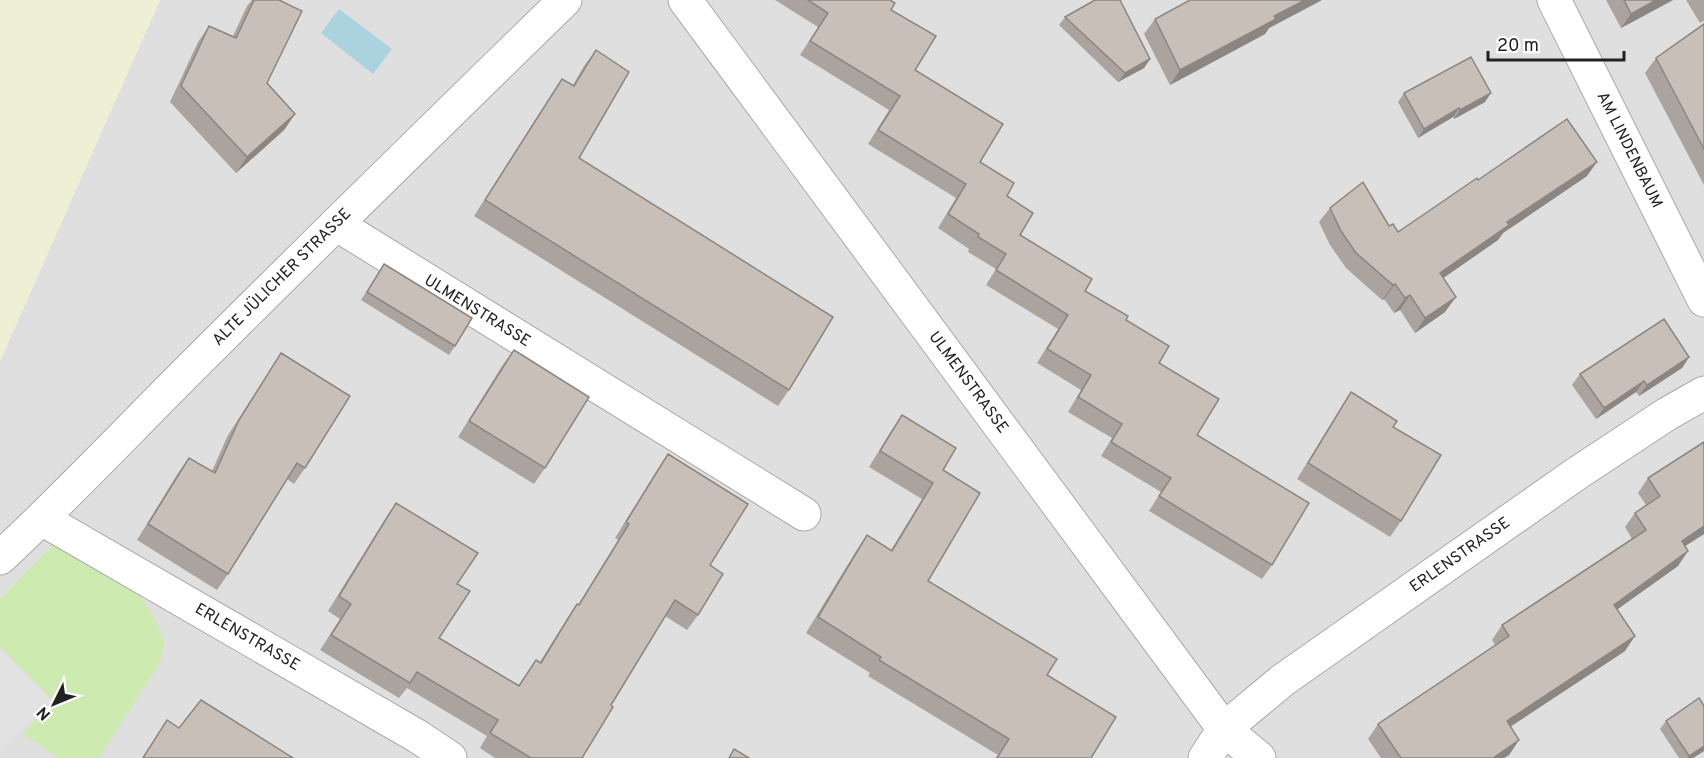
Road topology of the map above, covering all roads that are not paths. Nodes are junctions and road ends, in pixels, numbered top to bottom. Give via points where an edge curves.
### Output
1 (565, 0) edge
2 (685, 0) edge
3 (1554, 0) edge
4 (336, 224) junction
5 (1704, 300) edge
6 (1704, 393) edge
7 (804, 514) dead end
8 (42, 519) junction
9 (0, 558) edge
10 (1224, 729) junction
11 (410, 747) edge
12 (450, 758) edge
13 (1205, 758) edge
14 (1258, 758) edge

1 - 4 street, ALTE JÜLICHER STRASSE
2 - 10 street, ULMENSTRASSE
3 - 5 street, AM LINDENBAUM
4 - 7 street, ULMENSTRASSE
4 - 8 street, ALTE JÜLICHER STRASSE
6 - 10 street, ERLENSTRASSE via 1576,474 1282,680
8 - 9 street, ALTE JÜLICHER STRASSE
8 - 11 street, ERLENSTRASSE
10 - 13 street, ERLENSTRASSE
10 - 14 street, ULMENSTRASSE
11 - 12 street, ERLENSTRASSE

